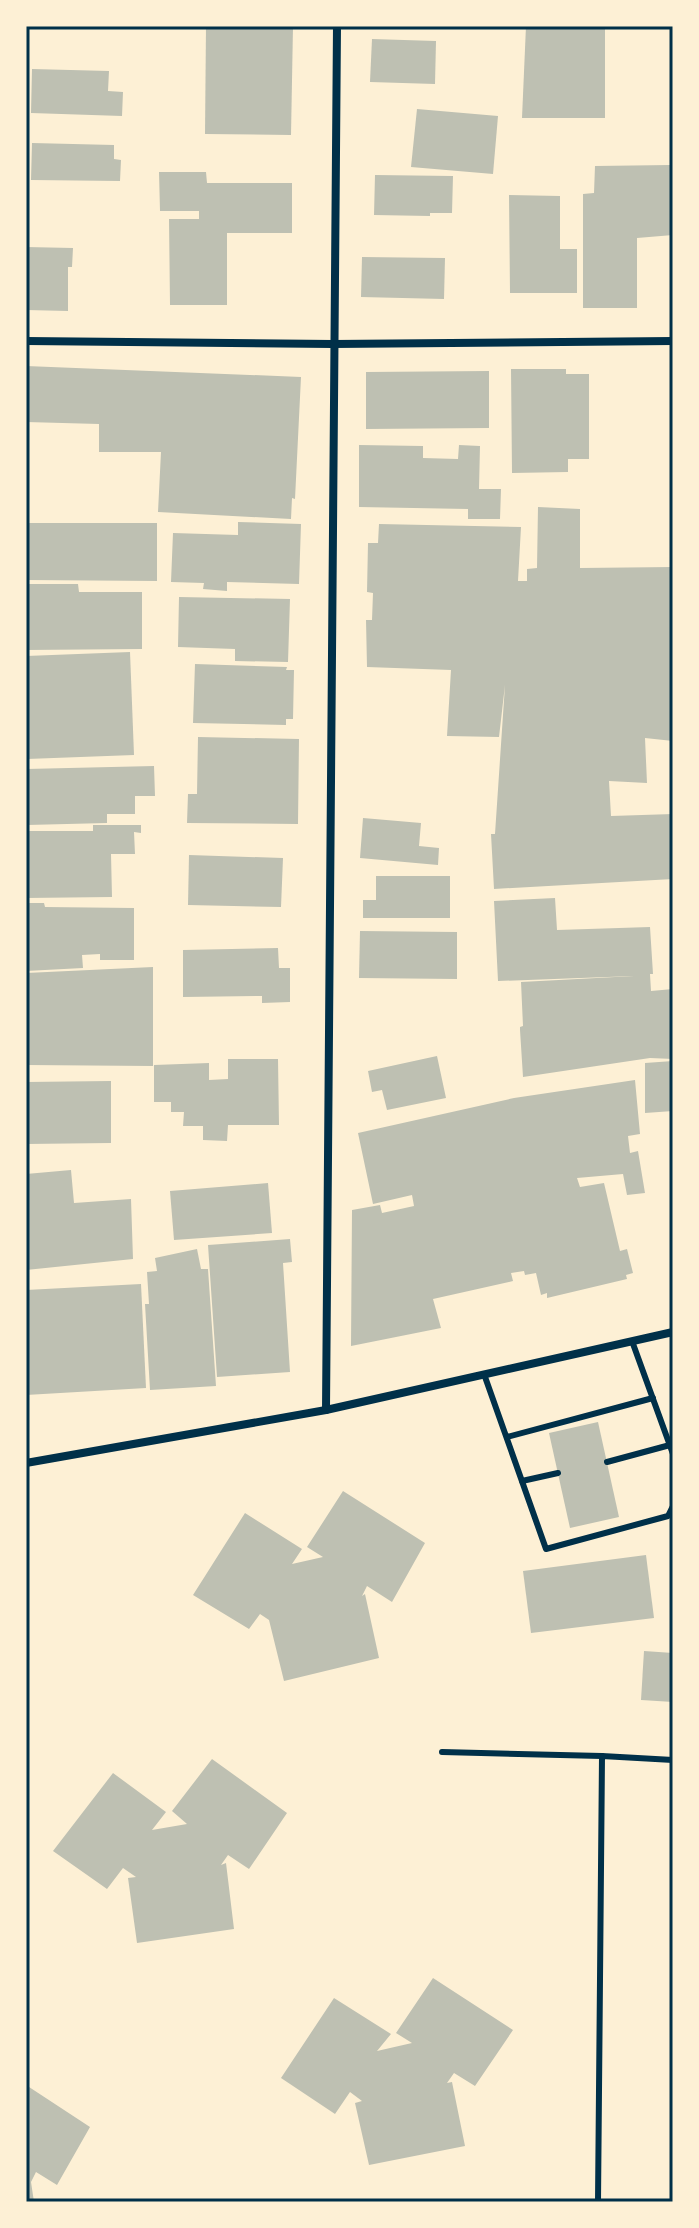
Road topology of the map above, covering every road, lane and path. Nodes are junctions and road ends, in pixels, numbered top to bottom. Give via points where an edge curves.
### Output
1 (337, 26) edge
2 (26, 341) edge
3 (673, 341) edge
4 (333, 344) junction
5 (673, 1332) edge
6 (632, 1341) junction
7 (484, 1374) junction
8 (653, 1398) junction
9 (326, 1410) junction
10 (507, 1437) junction
11 (670, 1445) junction
12 (673, 1454) edge
13 (607, 1462) dead end
14 (26, 1463) edge
15 (558, 1473) dead end
16 (522, 1481) junction
17 (673, 1506) edge
18 (668, 1516) junction
19 (673, 1525) edge
20 (442, 1752) dead end
21 (602, 1756) junction
22 (673, 1760) edge
23 (598, 2202) edge

1 - 4 street
2 - 4 street
3 - 4 street
4 - 9 street
5 - 6 street
6 - 7 street
6 - 8 lane
7 - 9 street
7 - 10 lane
8 - 10 lane
8 - 11 lane
9 - 14 street
10 - 16 lane
11 - 12 lane
11 - 13 lane
15 - 16 lane
16 - 18 lane via 546,1549
17 - 18 lane
18 - 19 lane
20 - 21 lane
21 - 22 lane
21 - 23 lane

